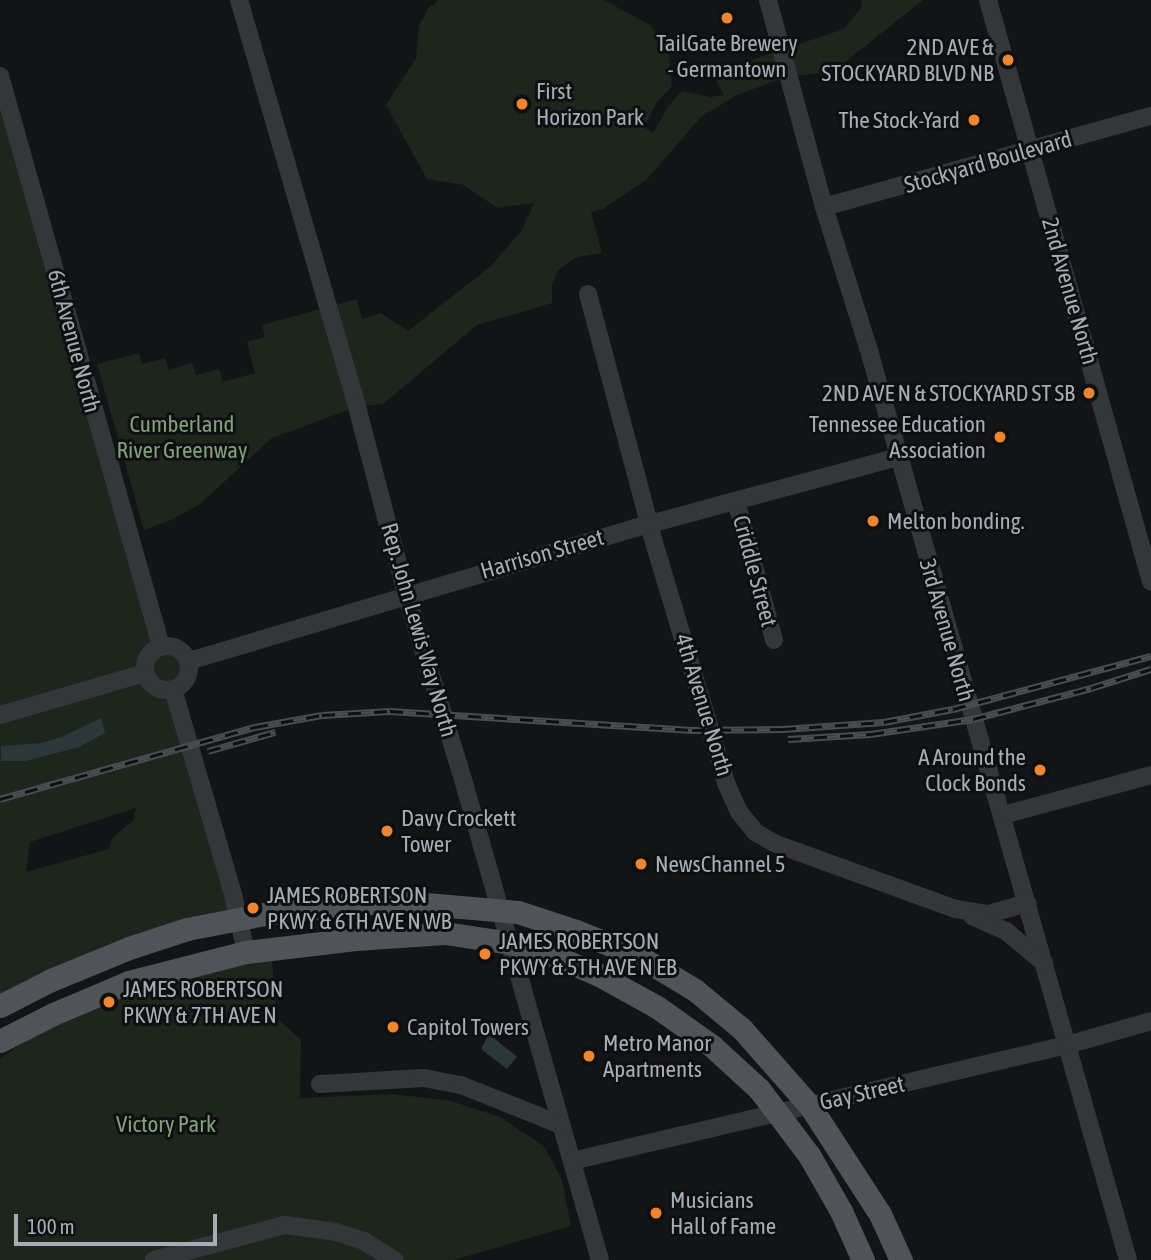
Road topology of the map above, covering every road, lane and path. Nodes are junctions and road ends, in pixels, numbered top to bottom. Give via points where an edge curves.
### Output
1 (239, 0) edge
2 (768, 0) edge
3 (988, 0) edge
4 (0, 76) edge
5 (1151, 116) edge
6 (1030, 149) junction
7 (824, 207) junction
8 (588, 294) dead end
9 (898, 457) junction
10 (736, 501) junction
11 (650, 524) junction
12 (1151, 582) edge
13 (406, 594) junction
14 (774, 640) dead end
15 (161, 646) junction
16 (189, 661) junction
17 (145, 673) junction
18 (173, 689) junction
19 (0, 715) edge
20 (1151, 775) edge
21 (1003, 816) junction
22 (1027, 903) junction
23 (956, 909) junction
24 (500, 910) junction
25 (240, 918) junction
26 (510, 943) junction
27 (246, 952) junction
28 (1044, 963) junction
29 (0, 1006) edge
30 (1151, 1021) edge
31 (2, 1033) edge
32 (1067, 1045) junction
33 (320, 1084) dead end
34 (810, 1105) junction
35 (777, 1112) junction
36 (561, 1125) junction
37 (572, 1161) junction
38 (862, 1259) edge
39 (154, 1260) edge
40 (394, 1260) edge
41 (600, 1260) edge
42 (901, 1260) edge
43 (1128, 1260) edge

1 - 13 street, Rep. John Lewis Way North
2 - 7 street, 3rd Avenue North
3 - 6 street, 2nd Avenue North
4 - 15 street, 6th Avenue North
5 - 6 street, Stockyard Boulevard
6 - 7 street, Stockyard Boulevard
6 - 12 street, 2nd Avenue North
7 - 9 street, 3rd Avenue North
8 - 11 street, 4th Avenue North
9 - 10 street, Harrison Street
9 - 21 street, 3rd Avenue North
10 - 11 street, Harrison Street
10 - 14 street, Criddle Street
11 - 13 street, Harrison Street
11 - 23 street, 4th Avenue North via 739,812 755,832 776,844
13 - 16 street, Harrison Street
13 - 24 street, Rep. John Lewis Way North
15 - 16 street via 177,647
15 - 17 street via 147,657
16 - 18 street via 187,678
17 - 18 street via 158,688
17 - 19 street
18 - 25 street
20 - 21 street
21 - 22 street, 3rd Avenue North
22 - 23 street, 4th Avenue North via 989,914
22 - 28 street, 3rd Avenue North
23 - 28 street via 1006,931
24 - 25 main road via 415,903 328,904
24 - 26 street, Rep. John Lewis Way North
24 - 34 main road via 576,931 640,957 695,990 742,1029
25 - 27 street
25 - 29 main road via 187,929 118,953
26 - 27 main road via 445,933
26 - 35 main road via 599,975 657,1007 712,1046
26 - 36 street, Rep. John Lewis Way North
27 - 31 main road via 129,982
28 - 32 street, 3rd Avenue North
30 - 32 street, Gay Street
32 - 34 street, Gay Street
32 - 43 street, 3rd Avenue North
33 - 36 street via 424,1078 461,1085
34 - 35 street, Gay Street
34 - 42 main road via 880,1214
35 - 37 street, Gay Street
35 - 38 main road via 809,1155
36 - 37 street, Rep. John Lewis Way North
37 - 41 street, Rep. John Lewis Way North
39 - 40 street via 285,1225 336,1232 364,1241

